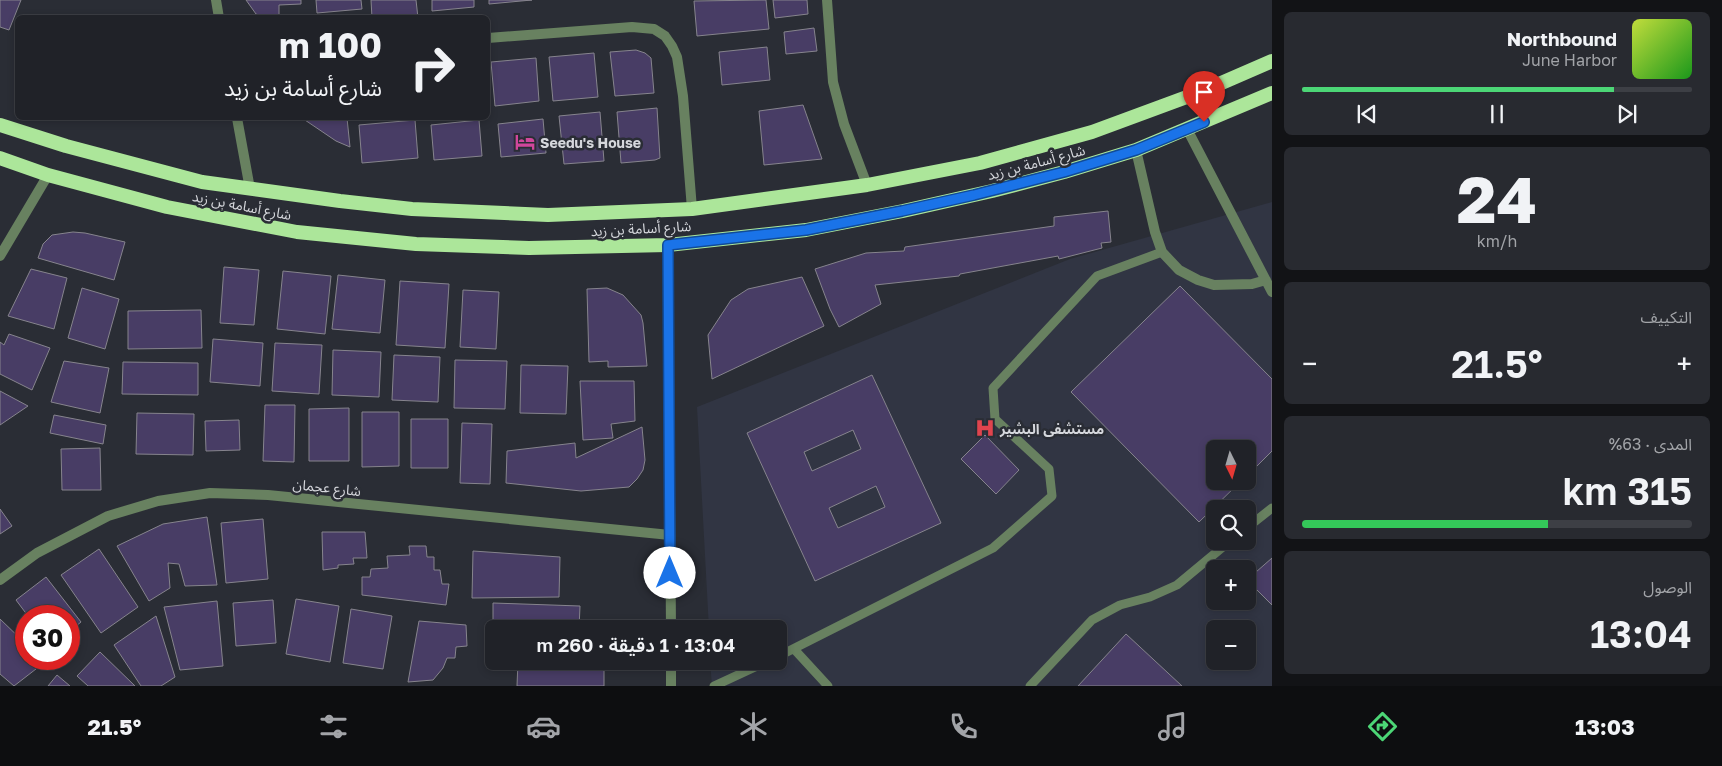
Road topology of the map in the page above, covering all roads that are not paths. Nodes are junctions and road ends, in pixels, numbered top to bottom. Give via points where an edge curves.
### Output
1 (216, 0) edge
2 (827, 0) edge
3 (218, 15) edge
4 (490, 38) edge
5 (1272, 60) edge
6 (1272, 93) edge
7 (237, 120) edge
8 (0, 125) edge
9 (1187, 129) junction
10 (1136, 150) junction
11 (0, 158) edge
12 (48, 175) junction
13 (867, 185) junction
14 (250, 189) junction
15 (692, 209) junction
16 (668, 245) junction
17 (1162, 252) junction
18 (0, 256) edge
19 (1266, 280) junction
20 (1272, 292) edge
21 (1272, 508) edge
22 (1256, 521) edge
23 (670, 535) junction
24 (1219, 550) edge
25 (0, 580) edge
26 (671, 620) edge
27 (794, 649) junction
28 (787, 652) edge
29 (671, 670) edge
30 (749, 670) edge
31 (671, 686) edge
32 (714, 686) edge
33 (828, 686) edge
34 (1030, 686) edge

1 - 3 street
2 - 13 street via 832,82
4 - 15 street via 632,28 654,29 665,36 677,57
5 - 13 highway, شارع أسامة بن زيد via 1203,91 1092,132 980,163
6 - 9 highway, شارع أسامة بن زيد
7 - 14 street
8 - 14 highway, شارع أسامة بن زيد via 202,182
9 - 10 highway, شارع أسامة بن زيد
9 - 19 street
10 - 16 highway, شارع أسامة بن زيد via 1037,179 902,211 806,230
10 - 17 street
11 - 12 highway, شارع أسامة بن زيد
12 - 16 highway, شارع أسامة بن زيد via 167,206 297,232 426,244 529,248
12 - 18 street
13 - 15 highway, شارع أسامة بن زيد
14 - 15 highway, شارع أسامة بن زيد via 412,208 548,215
16 - 23 street
17 - 19 street via 1179,270 1214,285 1252,284
17 - 27 lane via 1097,276 994,388 995,419 1049,469 1052,496 993,548
19 - 20 street
21 - 22 lane
23 - 25 street, شارع عجمان via 268,495 210,493 158,501 108,516 37,553
23 - 26 street
24 - 34 lane via 1177,585 1120,605 1092,620
27 - 28 lane
27 - 33 lane
29 - 31 street
30 - 32 lane

